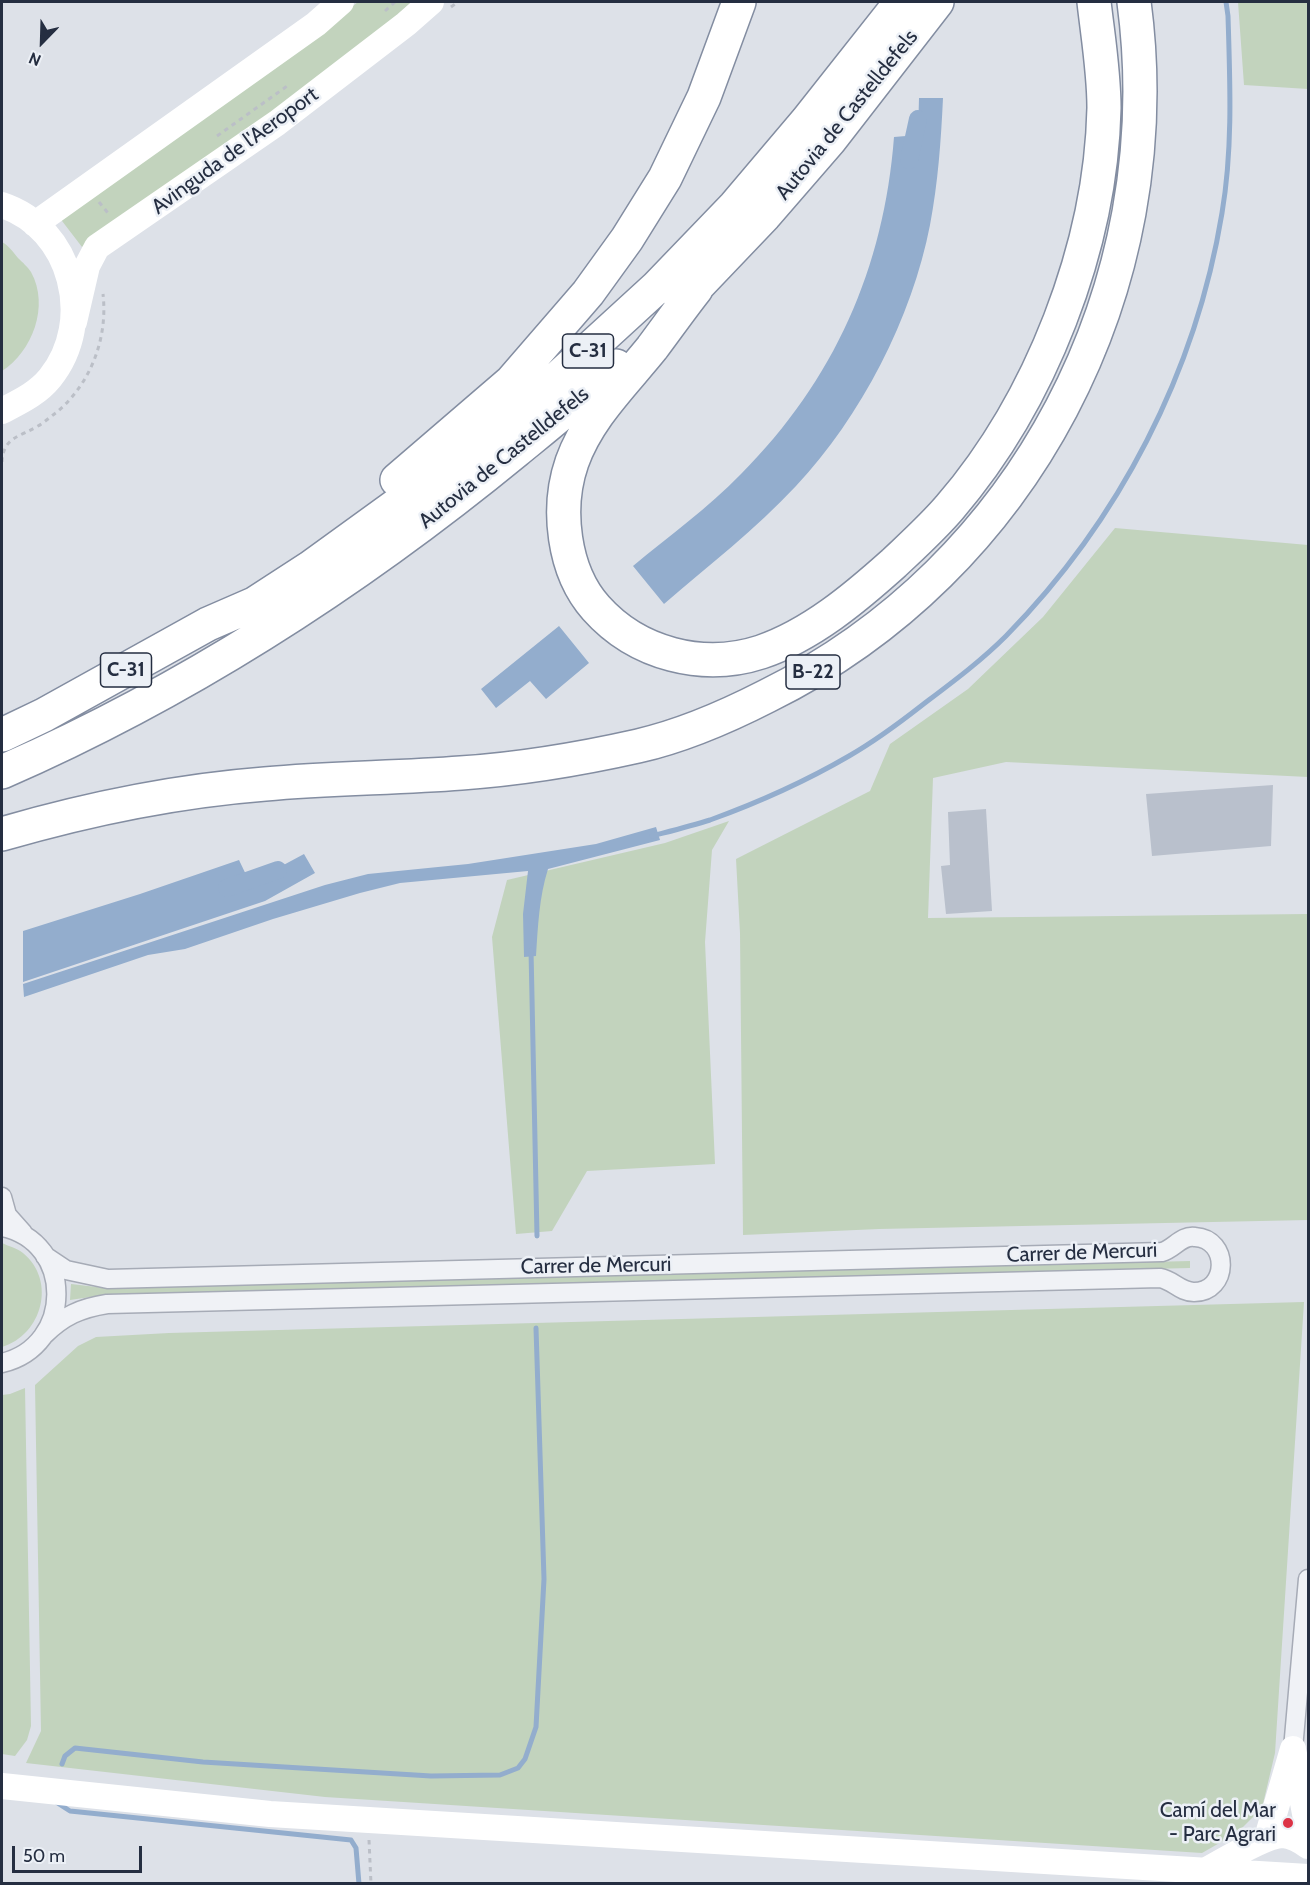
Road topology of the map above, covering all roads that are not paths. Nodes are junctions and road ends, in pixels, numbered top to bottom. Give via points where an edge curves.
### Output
1 (341, 2) edge
2 (431, 2) edge
3 (739, 2) edge
4 (901, 2) edge
5 (937, 2) edge
6 (1094, 2) edge
7 (1134, 2) edge
8 (2, 205) edge
9 (35, 224) junction
10 (696, 289) junction
11 (74, 322) junction
12 (2, 411) edge
13 (208, 624) junction
14 (2, 735) edge
15 (2, 772) edge
16 (2, 834) edge
17 (2, 1197) edge
18 (2, 1227) edge
19 (26, 1236) junction
20 (45, 1256) junction
21 (44, 1335) junction
22 (2, 1363) edge
23 (1308, 1579) edge
24 (1293, 1749) junction
25 (2, 1786) edge
26 (1308, 1830) edge
27 (1261, 1842) junction
28 (1308, 1846) edge
29 (1207, 1870) junction
30 (1308, 1877) edge
31 (1243, 1878) edge

1 - 9 main road via 316,24
2 - 11 main road, Avinguda de l'Aeroport via 277,123 97,247 87,266
3 - 13 highway via 704,97 665,178 588,293 511,382 446,440 384,492 246,590
4 - 13 highway, Autovia de Castelldefels / C-31 via 735,206 602,339 467,454 386,513 254,604
5 - 10 highway, Autovia de Castelldefels / C-31 via 830,140
6 - 10 highway via 1104,107 1100,164 1076,276 1057,329 1028,390 992,451 951,506 870,585 788,641 729,659 679,657 653,648 616,626 595,607 576,577 564,521 572,463 583,439 607,400
7 - 16 highway, B-22 via 1141,109 1135,173 1125,233 1093,342 1047,438 1022,476 950,564 852,648 800,680 699,727 595,756 465,773 207,789 112,805
8 - 9 main road
9 - 11 main road via 50,237 63,258 73,288
10 - 15 highway, Autovia de Castelldefels / C-31 via 613,369 409,535 242,646 141,704
11 - 12 main road via 66,351 50,378 29,398
13 - 14 highway, Autovia de Castelldefels / C-31
17 - 19 street via 7,1215
18 - 19 street
19 - 20 street
20 - 21 street via 58,1298
20 - 21 street, Carrer de Mercuri via 66,1270 108,1279 1161,1252 1195,1236 1218,1251 1222,1267 1210,1287 1194,1292 1160,1278 107,1305 66,1316
21 - 22 street via 26,1353
23 - 24 street
24 - 26 main road
24 - 27 main road
25 - 29 main road via 199,1809
27 - 28 main road via 1281,1835 1295,1837
27 - 29 main road
27 - 31 main road via 1247,1858
29 - 31 main road
30 - 31 main road

